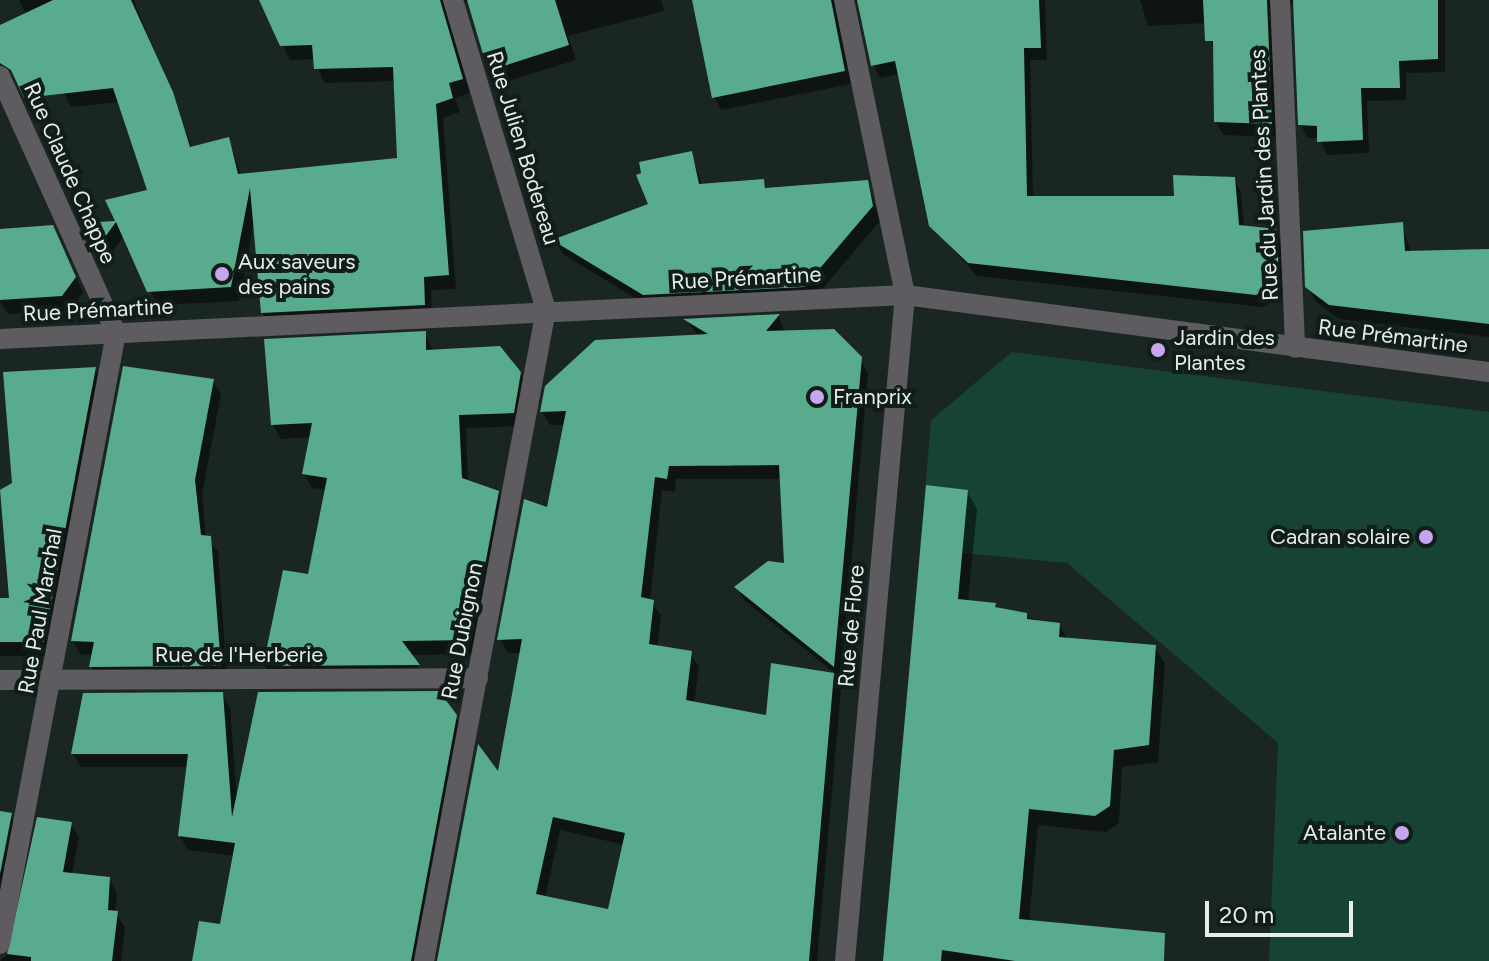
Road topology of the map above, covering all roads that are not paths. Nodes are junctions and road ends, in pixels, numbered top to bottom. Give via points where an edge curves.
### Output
1 (453, 0) edge
2 (844, 0) edge
3 (1280, 0) edge
4 (0, 76) edge
5 (905, 295) junction
6 (546, 310) junction
7 (116, 333) junction
8 (0, 339) edge
9 (1295, 348) junction
10 (1489, 372) edge
11 (478, 678) junction
12 (53, 679) junction
13 (0, 680) edge
14 (0, 944) edge
15 (424, 961) edge
16 (845, 961) edge

1 - 6 street, Rue Julien Bodereau
2 - 5 street, Rue de Flore
3 - 9 street, Rue du Jardin des Plantes
4 - 7 street, Rue Claude Chappe
5 - 6 street, Rue Prémartine
5 - 9 street, Rue Prémartine
5 - 16 street, Rue de Flore
6 - 7 street, Rue Prémartine
6 - 11 street, Rue Dubignon
7 - 8 street, Rue Prémartine
7 - 12 street, Rue Paul Marchal
9 - 10 street, Rue Prémartine
11 - 12 street, Rue de l'Herberie
11 - 15 street, Rue Dubignon
12 - 13 street, Rue de l'Herberie
12 - 14 street, Rue Paul Marchal

